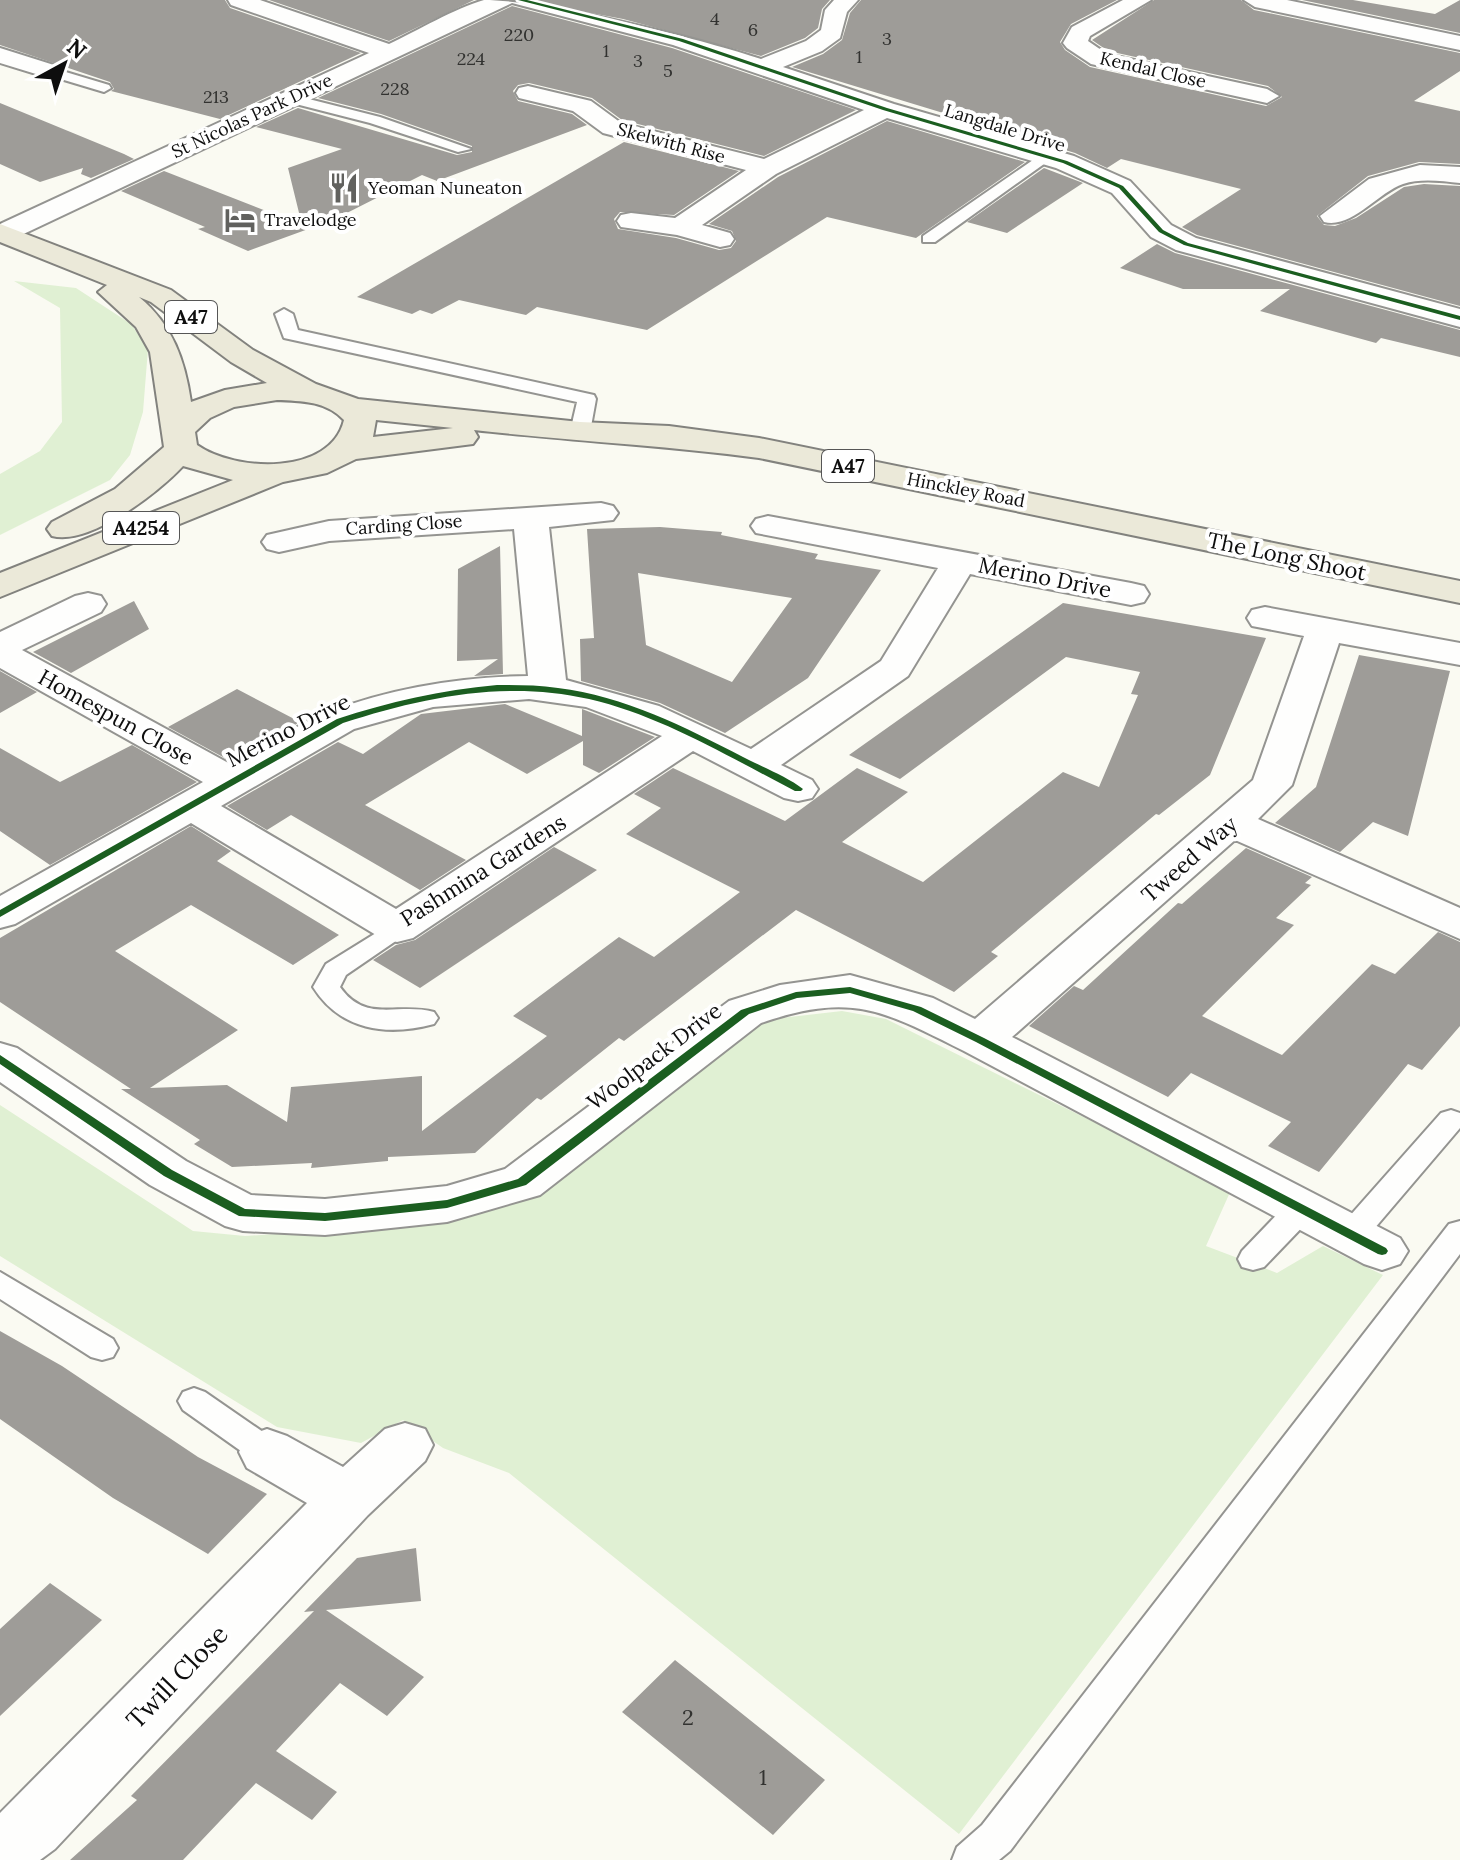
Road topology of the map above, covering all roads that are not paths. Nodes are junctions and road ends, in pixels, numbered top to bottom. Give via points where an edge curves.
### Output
1 (239, 0) edge
2 (503, 0) edge
3 (521, 0) edge
4 (847, 0) edge
5 (1140, 0) edge
6 (1255, 0) edge
7 (1460, 43) edge
8 (388, 52) junction
9 (7, 63) edge
10 (762, 67) junction
11 (49, 71) joint
12 (104, 88) dead end
13 (528, 93) dead end
14 (1267, 96) dead end
15 (289, 98) junction
16 (614, 99) dead end
17 (582, 106) junction
18 (885, 109) junction
19 (463, 149) dead end
20 (1046, 156) junction
21 (767, 168) junction
22 (1460, 175) edge
23 (1334, 216) dead end
24 (631, 221) dead end
25 (680, 227) junction
26 (1, 233) edge
27 (720, 239) dead end
28 (929, 239) dead end
29 (65, 261) junction
30 (284, 314) dead end
31 (1460, 318) edge
32 (307, 392) junction
33 (351, 408) junction
34 (580, 432) junction
35 (180, 440) junction
36 (346, 450) junction
37 (282, 473) junction
38 (601, 513) dead end
39 (530, 515) junction
40 (1113, 520) joint
41 (768, 526) dead end
42 (279, 542) dead end
43 (0, 558) edge
44 (960, 561) junction
45 (0, 586) edge
46 (1460, 592) edge
47 (1131, 594) dead end
48 (88, 604) dead end
49 (1265, 618) dead end
50 (1325, 629) junction
51 (0, 646) edge
52 (0, 653) edge
53 (1460, 654) edge
54 (548, 689) junction
55 (690, 735) junction
56 (753, 766) junction
57 (231, 781) junction
58 (798, 789) dead end
59 (190, 805) junction
60 (1232, 823) junction
61 (0, 914) edge
62 (1460, 925) edge
63 (397, 928) junction
64 (424, 1018) dead end
65 (980, 1040) junction
66 (0, 1059) edge
67 (1451, 1120) dead end
68 (1301, 1209) junction
69 (1460, 1232) edge
70 (1367, 1243) joint
71 (1253, 1259) dead end
72 (0, 1284) edge
73 (102, 1348) dead end
74 (194, 1401) dead end
75 (405, 1445) dead end
76 (267, 1452) joint
77 (348, 1498) junction
78 (0, 1850) edge
79 (971, 1860) edge

1 - 8 street
2 - 8 street, St Nicolas Park Drive
3 - 10 street, Langdale Drive via 681,40
4 - 10 street via 836,10 832,33
5 - 14 street, Kendal Close via 1080,32 1075,43 1099,59
6 - 7 street
8 - 15 street, St Nicolas Park Drive
9 - 11 street
10 - 18 street, Langdale Drive
11 - 12 lane
13 - 17 street, Skelwith Rise
15 - 19 lane
15 - 26 street, St Nicolas Park Drive
16 - 17 street, Skelwith Rise
17 - 21 street, Skelwith Rise via 612,128
18 - 20 street, Langdale Drive
18 - 21 street, Skelwith Rise
20 - 28 lane
20 - 31 street, Langdale Drive via 1121,187 1152,223 1186,244
21 - 25 street, Skelwith Rise
22 - 23 street via 1385,179
24 - 25 street
25 - 27 street
26 - 29 main road, A47
29 - 32 main road, A47 via 161,296 242,356
29 - 35 main road, A47 via 136,308 156,330 171,369
30 - 34 lane via 290,334 587,399
32 - 33 main road, A47
32 - 35 main road, A47 via 226,399 201,409
33 - 34 main road, Hinckley Road / A47
33 - 36 main road via 361,428
34 - 36 main road, Hinckley Road / A47
34 - 40 main road, Hinckley Road / A47 via 759,448
35 - 37 main road, A47 via 197,463 225,472
35 - 43 main road, A4254 via 158,475 122,502
36 - 37 main road, A47
37 - 45 main road, A4254
38 - 39 street, Carding Close
39 - 42 street, Carding Close via 329,531
39 - 54 street
40 - 46 main road, The Long Shoot / A47
41 - 44 street, Merino Drive
44 - 47 street, Merino Drive
44 - 56 street, Merino Drive via 895,668
48 - 51 street
49 - 50 street
50 - 53 street
50 - 60 street, Tweed Way via 1272,785
52 - 57 street, Homespun Close
54 - 55 street, Merino Drive via 637,711
54 - 57 street, Merino Drive via 465,690 387,705 340,721
55 - 56 street, Merino Drive
55 - 63 street, Pashmina Gardens
56 - 58 street, Merino Drive
57 - 59 street, Merino Drive
59 - 61 street, Merino Drive
59 - 63 street, Pashmina Gardens
60 - 62 street
60 - 65 street, Tweed Way
63 - 64 lane via 335,970 326,987 334,1001 360,1016 386,1024
65 - 66 street, Woolpack Drive via 917,1009 850,990 796,995 745,1012 522,1182 447,1204 325,1217 243,1213 168,1173
65 - 68 street, Woolpack Drive
67 - 70 lane
68 - 70 street, Woolpack Drive
68 - 71 lane
69 - 79 lane via 996,1838
72 - 73 lane
74 - 76 lane
75 - 77 street, Twill Close
76 - 77 street
77 - 78 street, Twill Close via 32,1828

